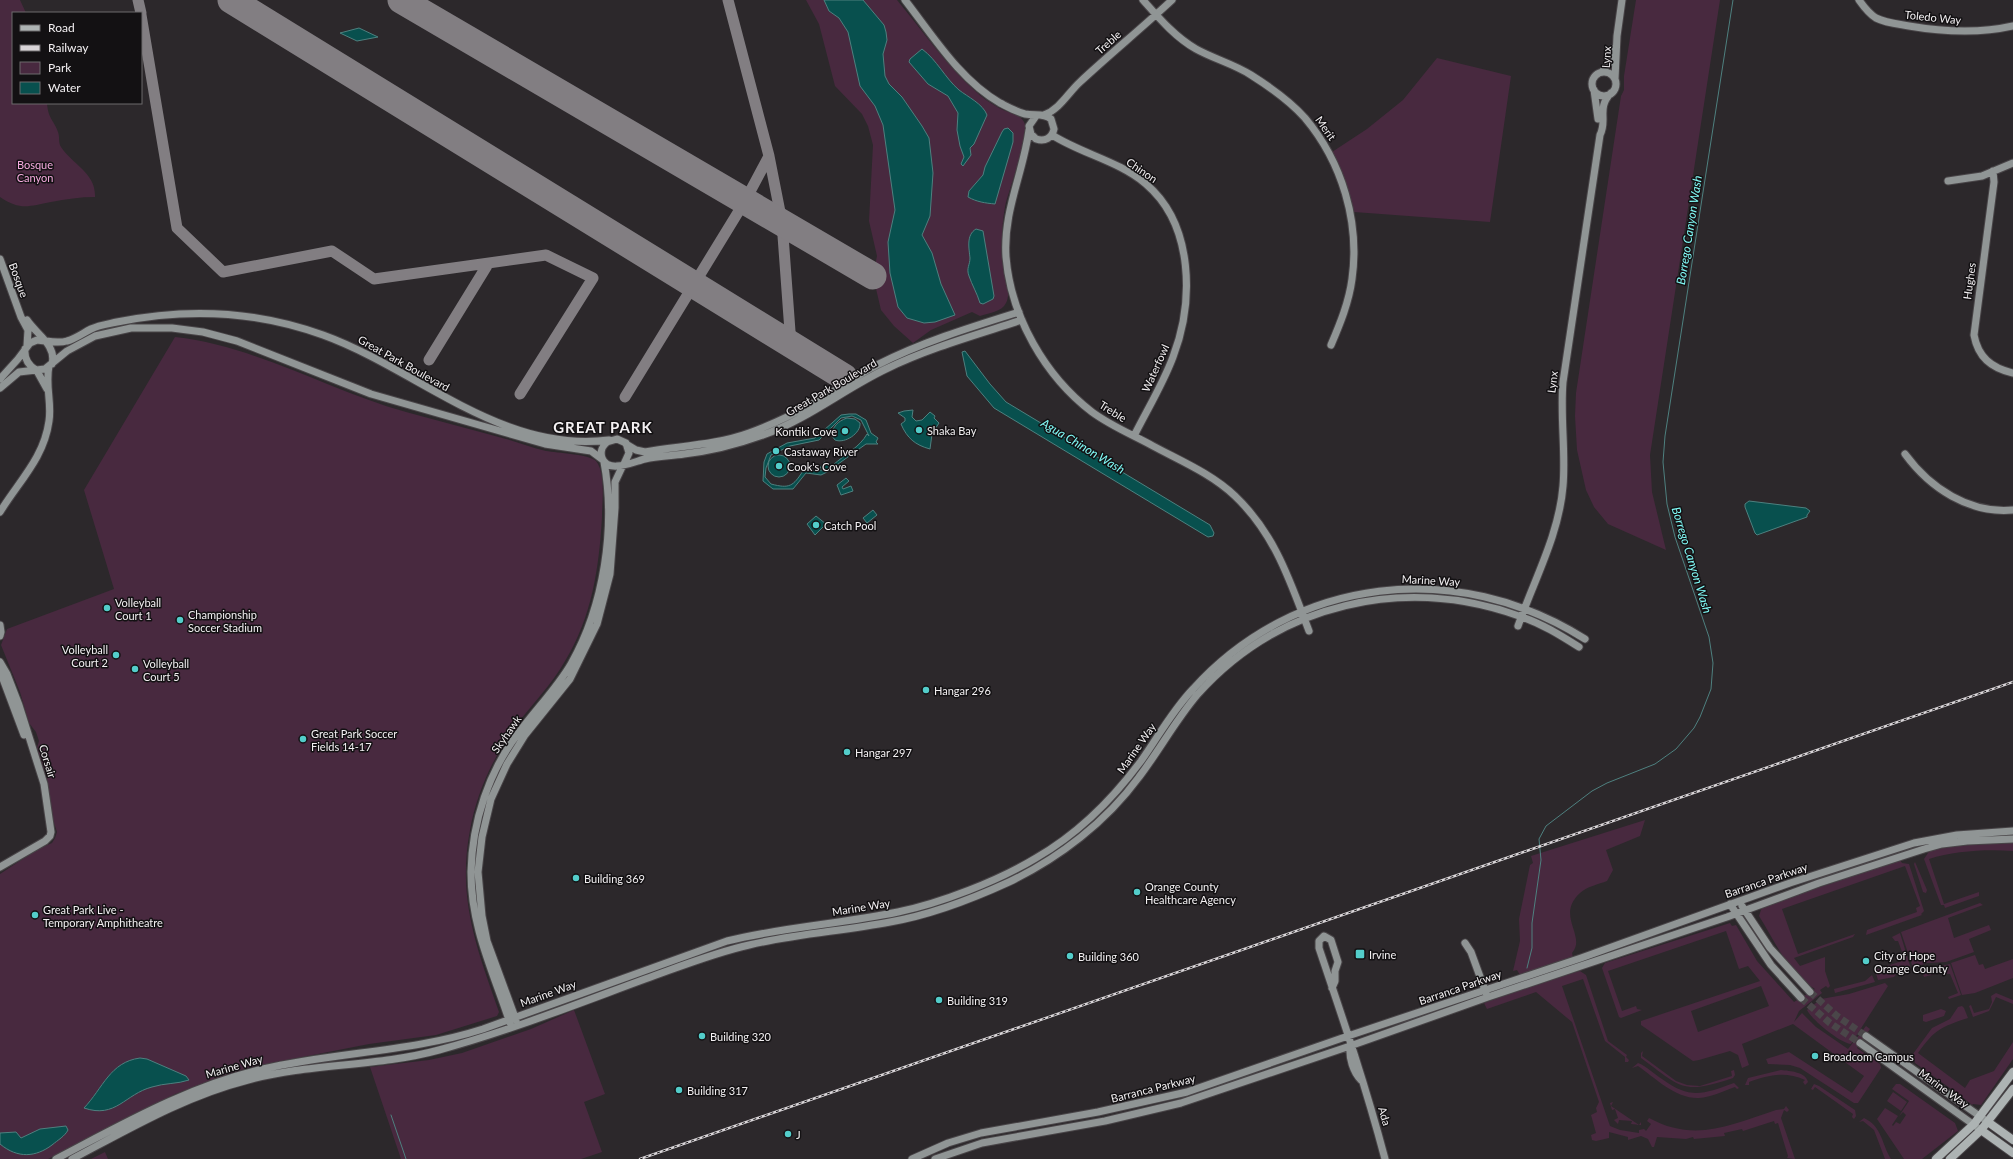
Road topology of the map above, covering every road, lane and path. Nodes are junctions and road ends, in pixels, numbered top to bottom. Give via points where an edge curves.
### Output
1 (905, 0) edge
2 (1143, 0) edge
3 (1172, 0) edge
4 (1622, 0) edge
5 (1859, 0) edge
6 (1156, 14) junction
7 (2013, 26) edge
8 (1617, 36) junction
9 (1602, 72) junction
10 (1615, 79) junction
11 (1594, 90) junction
12 (1611, 93) junction
13 (1062, 102) junction
14 (1018, 111) junction
15 (1044, 115) junction
16 (1036, 116) junction
17 (1054, 123) junction
18 (1029, 128) junction
19 (1052, 135) junction
20 (1600, 135) junction
21 (1036, 139) junction
22 (1025, 155) junction
23 (2013, 163) edge
24 (1994, 171) junction
25 (1948, 181) dead end
26 (0, 258) edge
27 (1185, 304) joint
28 (18, 308) junction
29 (1019, 312) junction
30 (1022, 320) junction
31 (45, 341) junction
32 (1331, 345) dead end
33 (26, 347) junction
34 (50, 365) junction
35 (36, 370) junction
36 (2013, 372) edge
37 (0, 379) edge
38 (0, 388) edge
39 (48, 390) junction
40 (1134, 436) junction
41 (609, 440) junction
42 (626, 443) junction
43 (1905, 454) dead end
44 (604, 461) junction
45 (624, 464) junction
46 (2013, 510) edge
47 (0, 512) edge
48 (1524, 608) junction
49 (1301, 611) junction
50 (1521, 616) junction
51 (1304, 619) junction
52 (0, 625) edge
53 (1518, 626) dead end
54 (1309, 631) dead end
55 (0, 636) edge
56 (1585, 639) dead end
57 (1579, 647) dead end
58 (0, 662) edge
59 (0, 671) edge
60 (2013, 831) edge
61 (2013, 839) edge
62 (21, 854) junction
63 (0, 867) edge
64 (1739, 901) junction
65 (1730, 904) junction
66 (1745, 910) junction
67 (1736, 913) junction
68 (846, 921) junction
69 (847, 929) junction
70 (1465, 943) dead end
71 (1332, 988) junction
72 (1810, 992) tunnel mouth
73 (1486, 993) junction
74 (1801, 998) tunnel mouth
75 (512, 1018) junction
76 (515, 1026) junction
77 (1348, 1036) junction
78 (1866, 1036) tunnel mouth
79 (1860, 1043) tunnel mouth
80 (1350, 1046) junction
81 (1246, 1072) junction
82 (2013, 1072) edge
83 (1248, 1080) junction
84 (2013, 1089) edge
85 (1980, 1117) junction
86 (1988, 1122) junction
87 (1974, 1124) junction
88 (1981, 1130) junction
89 (2013, 1140) edge
90 (2013, 1153) edge
91 (56, 1159) edge
92 (72, 1159) edge
93 (912, 1159) edge
94 (936, 1159) edge
95 (1385, 1159) edge
96 (1936, 1159) edge
97 (1950, 1159) edge

1 - 14 main road via 966,76 988,95
2 - 6 main road, Merit
3 - 6 main road, Treble
4 - 8 main road, Lynx
5 - 7 main road, Toledo Way via 1864,9 1886,22 1962,32
6 - 13 main road, Treble
6 - 32 main road, Merit via 1189,44 1250,74 1287,100 1305,118 1328,150 1346,194 1354,240 1348,300
8 - 9 main road, Lynx via 1610,62
8 - 10 main road, Lynx
9 - 10 main road via 1608,72
9 - 11 main road via 1593,79
10 - 12 main road via 1615,87
11 - 12 main road via 1600,95
11 - 20 main road, Lynx
12 - 20 main road, Lynx via 1603,105 1603,131
13 - 15 main road, Treble
13 - 17 main road, Treble
14 - 16 main road
14 - 18 main road
15 - 16 main road
15 - 17 main road
16 - 18 main road
17 - 19 main road
18 - 21 main road
18 - 22 main road, Treble
19 - 21 main road via 1043,140
19 - 27 main road, Chinon via 1134,175 1157,194 1172,216 1182,243 1186,268
20 - 48 main road, Lynx via 1563,382 1562,498 1552,538
21 - 22 main road, Treble
22 - 29 main road, Treble via 1011,202 1006,233 1006,259
23 - 24 main road
24 - 25 main road via 1976,177
24 - 36 main road, Hughes via 1974,335 1976,346 1987,362 1996,368
26 - 28 main road, Bosque
27 - 40 main road, Waterfowl via 1174,357
28 - 31 main road, Bosque
28 - 33 main road, Bosque via 28,330
29 - 30 main road, Treble
29 - 42 main road, Great Park Boulevard via 974,326 892,358 812,404 747,433 712,443 645,452 636,450
30 - 40 main road, Treble via 1052,374 1092,412
30 - 45 main road, Great Park Boulevard via 947,344 885,369 802,417 765,435 716,450 651,457
31 - 33 main road via 33,341
31 - 34 main road via 53,354
31 - 41 main road, Great Park Boulevard via 68,341 101,326 167,315 218,314 254,318 310,331 346,344 464,408 514,428 578,442
33 - 35 main road via 28,363
33 - 37 main road
34 - 35 main road
34 - 39 main road
34 - 44 main road via 79,343 111,332 154,327 203,332 237,341 371,394 545,444 588,450
35 - 38 main road via 19,372
35 - 39 main road
39 - 47 main road via 49,421 43,446 32,467
40 - 49 main road, Treble via 1204,473 1235,496 1274,545
41 - 42 main road via 617,439
41 - 44 main road via 602,448
42 - 45 main road via 629,453
43 - 46 main road via 1924,477 1956,499 1980,507
44 - 45 main road via 613,467
44 - 75 main road, Skyhawk via 609,488 604,560 599,592 589,625 564,676 505,753 490,783 475,832 471,871 474,909 483,950
45 - 75 main road, Skyhawk via 616,477 610,574 597,624 570,679 525,735 507,764 491,799 482,837 478,872 482,916 487,941
48 - 49 main road, Marine Way via 1466,593 1436,589 1394,589 1324,602
48 - 50 main road, Lynx
48 - 56 main road, Marine Way via 1549,618
49 - 51 main road, Treble
49 - 68 main road, Marine Way via 1254,636 1204,676 1177,708 1117,792 1090,819 1063,840 1006,874 945,898 898,912
50 - 51 main road, Marine Way via 1453,598 1417,596 1345,605
50 - 53 main road, Lynx
50 - 57 main road, Marine Way
51 - 54 main road, Treble
51 - 69 main road, Marine Way via 1259,643 1220,672 1190,705 1124,797 1082,836 1055,856 1009,882 943,907 896,921
52 - 55 main road
58 - 62 main road, Corsair via 19,705 44,784 51,832 48,839
59 - 62 main road, Corsair via 33,762 45,813 46,834
60 - 64 main road, Barranca Parkway via 1957,835 1914,843
61 - 66 main road, Barranca Parkway via 1942,844
62 - 63 main road, Corsair
64 - 65 main road, Barranca Parkway
64 - 66 main road
65 - 67 main road
65 - 73 main road, Barranca Parkway
66 - 67 main road, Barranca Parkway
66 - 72 main road via 1770,948
67 - 73 main road, Barranca Parkway
67 - 74 main road via 1771,965
68 - 69 main road
68 - 75 main road, Marine Way via 768,932 727,941
69 - 76 main road, Marine Way via 766,941 718,953
70 - 73 main road via 1471,952
71 - 71 main road, Ada via 1338,962 1332,940 1324,936 1320,940 1319,948
71 - 77 main road, Ada
73 - 77 main road, Barranca Parkway
73 - 80 main road, Barranca Parkway
75 - 76 main road, Skyhawk
75 - 91 main road, Marine Way via 445,1040 284,1064 237,1075 161,1104
76 - 92 main road, Marine Way via 426,1053 250,1079 176,1105
77 - 80 main road, Ada
77 - 81 main road, Barranca Parkway
78 - 85 main road, Marine Way
79 - 87 main road, Marine Way
80 - 83 main road, Barranca Parkway
80 - 95 main road, Ada via 1350,1056 1374,1115
81 - 83 main road
81 - 93 main road, Barranca Parkway via 1187,1092 1142,1103 981,1133 948,1143
82 - 85 main road
83 - 94 main road, Barranca Parkway via 1181,1103 1105,1121 982,1143
84 - 86 main road
85 - 86 main road, Marine Way
85 - 87 main road
86 - 88 main road
86 - 89 main road, Marine Way
87 - 88 main road, Marine Way
87 - 96 main road
88 - 90 main road, Marine Way
88 - 97 main road

